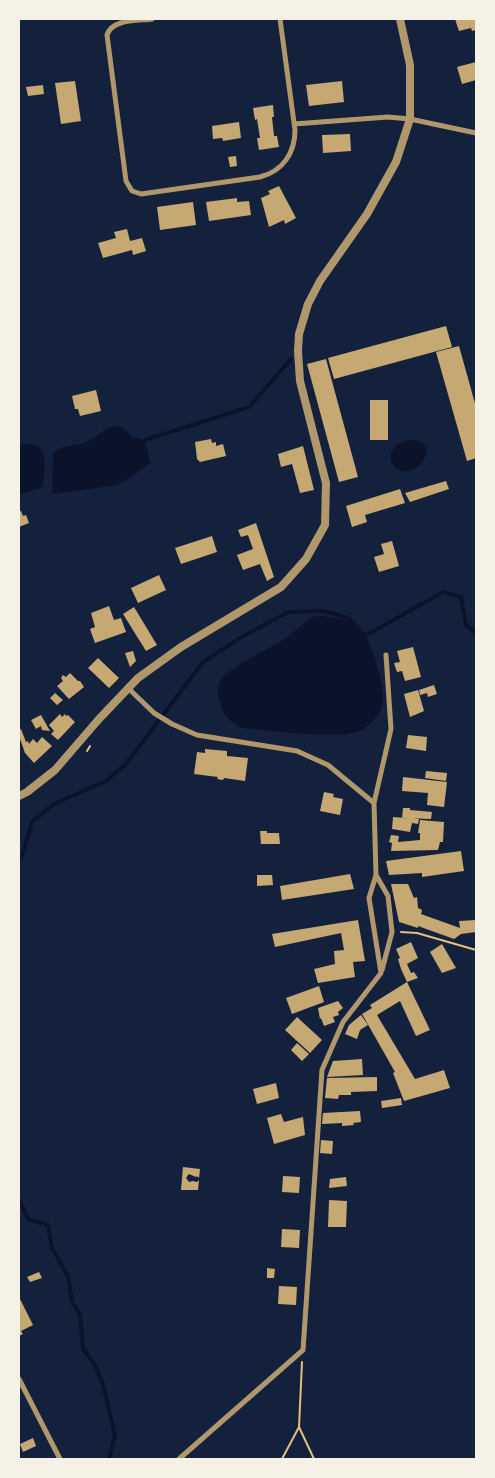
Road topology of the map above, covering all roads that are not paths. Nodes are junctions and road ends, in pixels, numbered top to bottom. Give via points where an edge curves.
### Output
1 (152, 19) edge
2 (280, 19) edge
3 (400, 19) edge
4 (410, 119) junction
5 (294, 124) junction
6 (476, 133) edge
7 (386, 655) dead end
8 (128, 688) junction
9 (19, 796) edge
10 (374, 803) junction
11 (376, 875) junction
12 (381, 973) junction
13 (19, 1379) edge
14 (60, 1459) edge
15 (179, 1459) edge

1 - 5 street via 118,24 110,28 107,35 126,181 132,191 141,194 268,175 280,168 290,154 295,138
2 - 5 street
3 - 4 street via 410,65
4 - 5 street via 388,117
4 - 6 street
4 - 8 street via 396,162 367,214 320,281 301,326 298,351 300,382 326,483 325,525 306,559 281,586 166,657
7 - 10 street via 391,729
8 - 9 street via 55,770
8 - 10 street via 154,713 197,735 297,751 328,765
10 - 11 street
11 - 12 street via 369,898
11 - 12 street via 388,896 392,932
12 - 15 street via 343,1022 322,1070 303,1350
13 - 14 street

